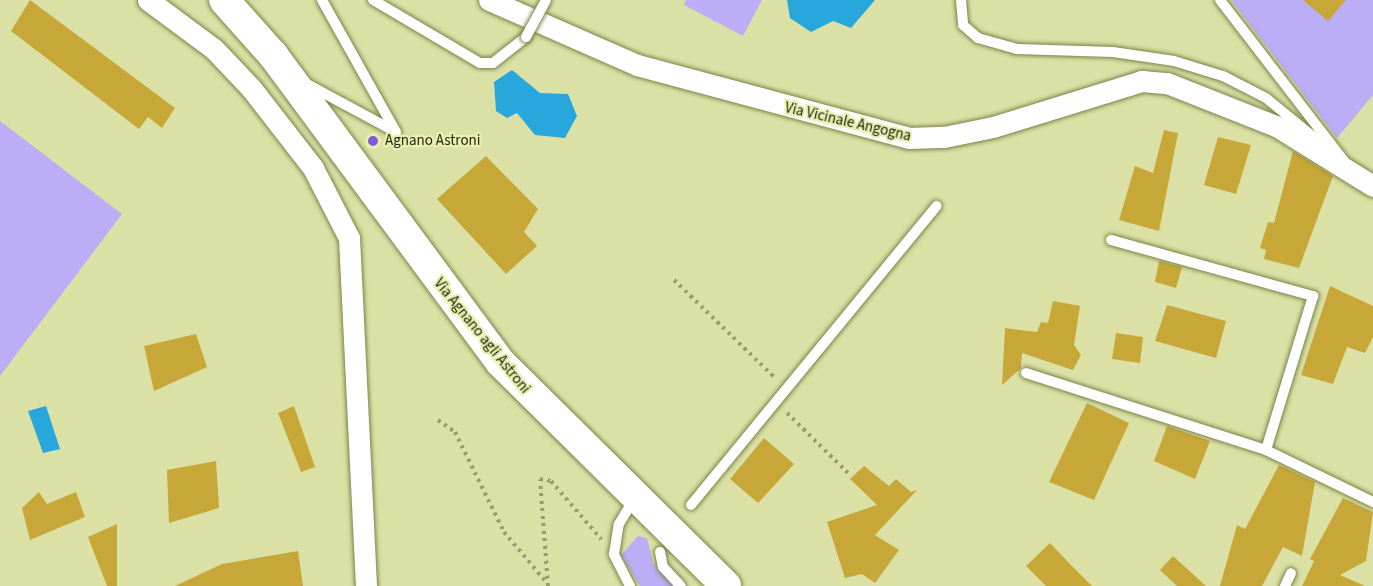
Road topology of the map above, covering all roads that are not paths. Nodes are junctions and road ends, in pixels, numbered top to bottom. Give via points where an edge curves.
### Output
1 (148, 0) edge
2 (224, 0) edge
3 (247, 0) edge
4 (322, 0) edge
5 (373, 0) edge
6 (489, 0) edge
7 (546, 0) edge
8 (960, 0) edge
9 (1220, 0) edge
10 (278, 63) junction
11 (1348, 166) junction
12 (1373, 186) edge
13 (937, 206) dead end
14 (1111, 240) dead end
15 (1026, 373) dead end
16 (1266, 450) junction
17 (635, 497) junction
18 (1373, 502) edge
19 (691, 505) dead end
20 (660, 552) dead end
21 (1291, 573) dead end
22 (366, 586) edge
23 (630, 586) edge
24 (681, 586) edge
25 (726, 586) edge
26 (1285, 586) edge

1 - 22 street via 214,49 257,95 313,168 349,238
2 - 10 street
3 - 10 street
4 - 10 lane via 396,132
5 - 7 lane, bridge via 480,63 493,63 526,37
6 - 11 street, Via Vicinale Angogna via 637,65 909,138 944,137 993,127 1149,81 1221,102
8 - 11 lane via 963,25 978,38 1017,49 1113,52 1174,61 1223,76 1266,98
9 - 11 lane
10 - 17 street, Via Agnano agli Astroni via 500,362
11 - 12 street, Via Vicinale Angogna
13 - 19 lane
14 - 16 lane via 1313,296
15 - 16 lane
16 - 18 lane
17 - 23 lane via 619,524 614,554
17 - 25 street, Via Agnano agli Astroni
20 - 24 lane via 663,567
21 - 26 lane

